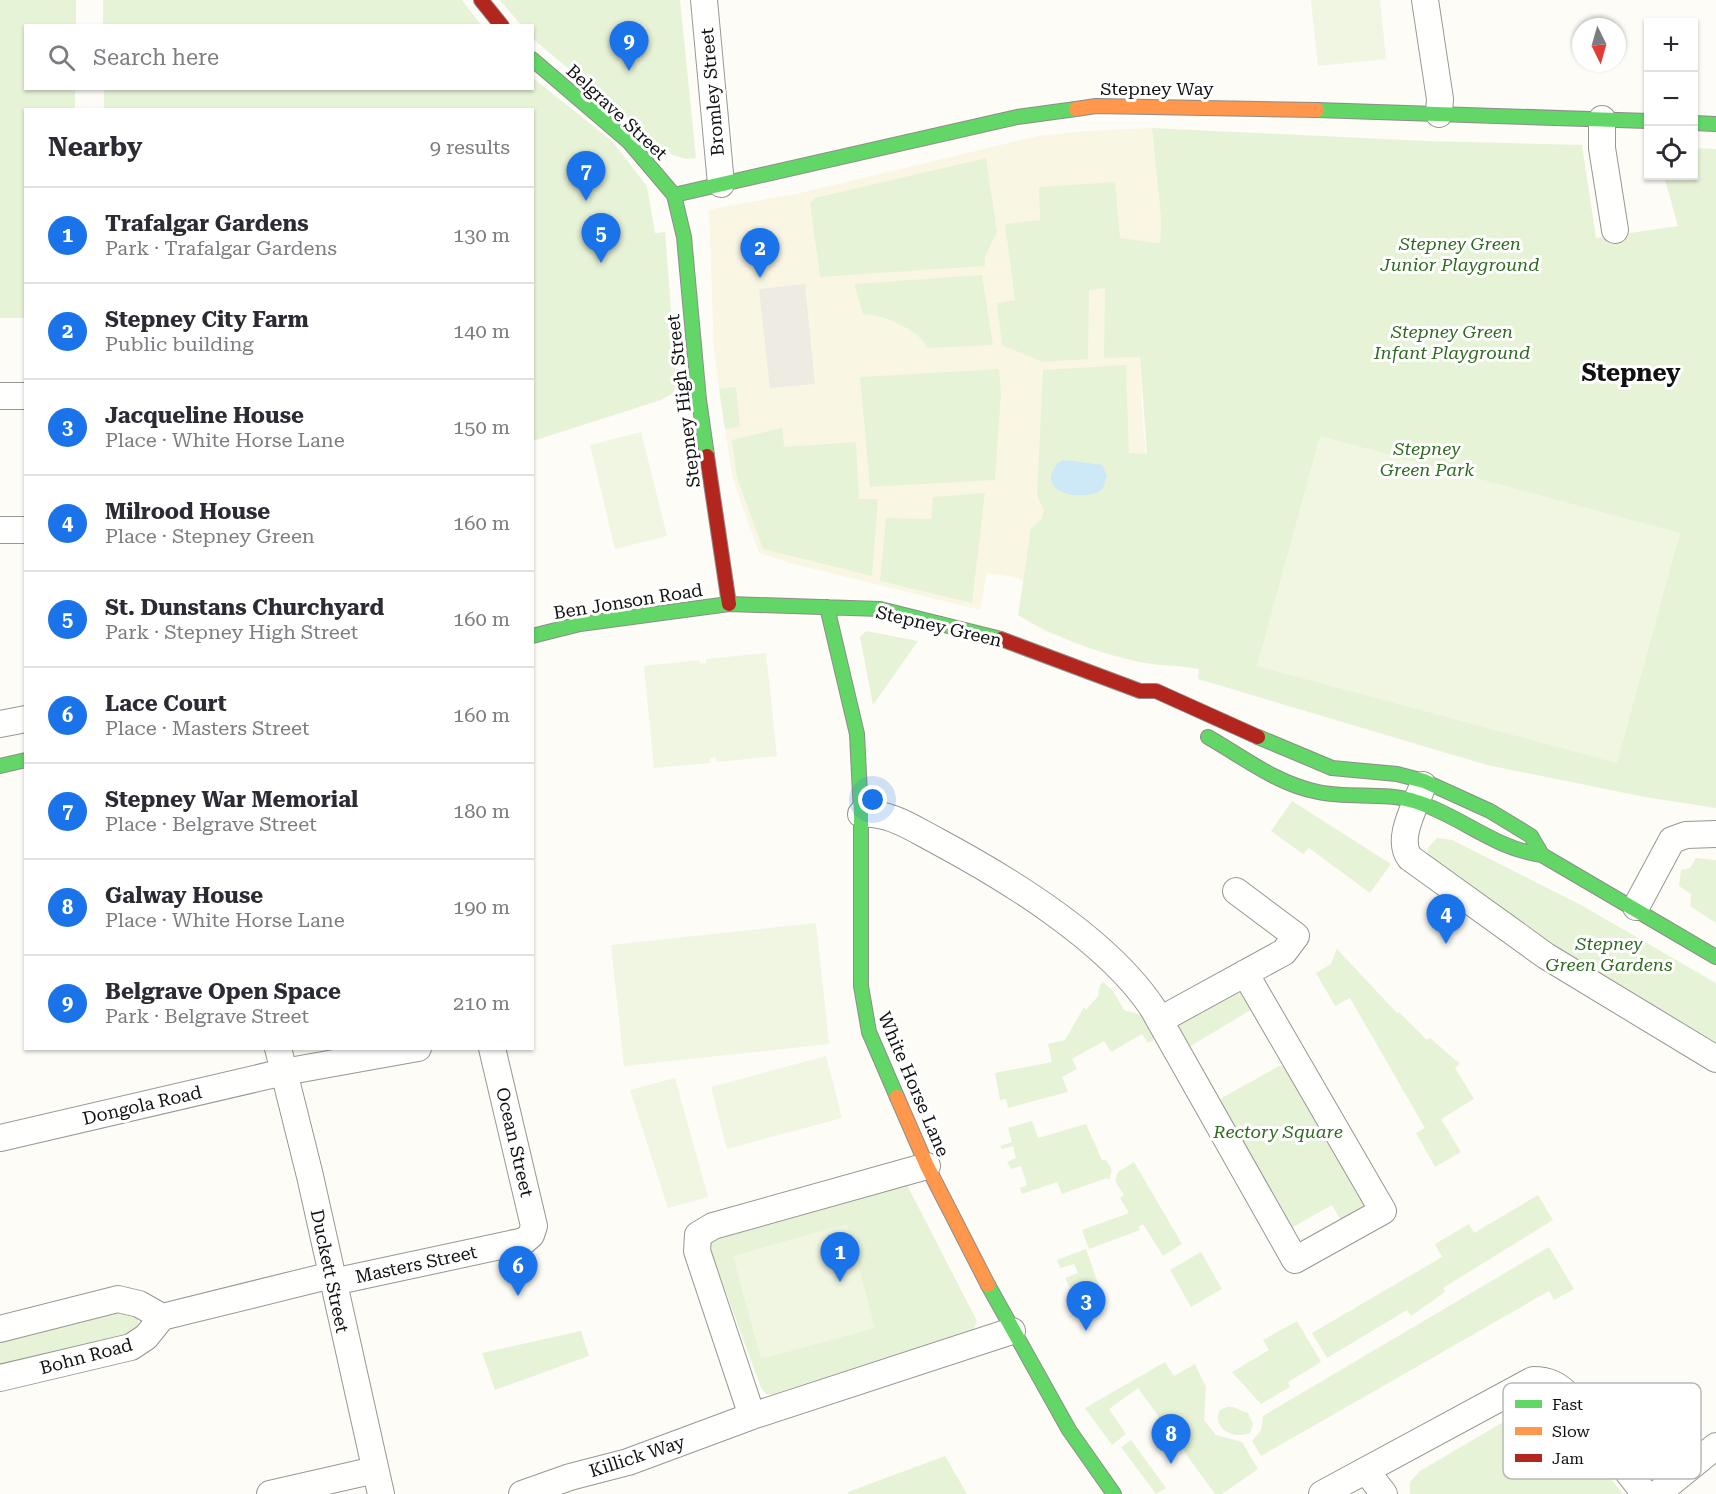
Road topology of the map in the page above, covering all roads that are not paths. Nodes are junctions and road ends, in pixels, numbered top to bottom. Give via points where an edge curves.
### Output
1 (481, 0) edge
2 (704, 0) edge
3 (1425, 0) edge
4 (500, 24) edge
5 (534, 61) edge
6 (1439, 114) junction
7 (1602, 119) junction
8 (1644, 121) edge
9 (1698, 123) edge
10 (1716, 124) edge
11 (721, 184) junction
12 (674, 195) junction
13 (1615, 230) dead end
14 (0, 396) edge
15 (24, 396) edge
16 (0, 530) edge
17 (24, 530) edge
18 (729, 603) junction
19 (827, 607) junction
20 (534, 636) edge
21 (1140, 692) junction
22 (1150, 704) dead end
23 (24, 719) edge
24 (0, 724) edge
25 (1198, 730) dead end
26 (24, 760) edge
27 (0, 766) edge
28 (1421, 792) junction
29 (861, 814) junction
30 (1716, 834) edge
31 (1542, 855) junction
32 (1236, 891) dead end
33 (1636, 907) junction
34 (1716, 957) edge
35 (1245, 973) junction
36 (1160, 1020) junction
37 (395, 1050) edge
38 (492, 1050) edge
39 (1716, 1059) edge
40 (281, 1060) edge
41 (0, 1138) edge
42 (927, 1166) junction
43 (531, 1235) joint
44 (332, 1278) junction
45 (162, 1317) junction
46 (0, 1329) edge
47 (1012, 1331) junction
48 (0, 1378) edge
49 (1525, 1383) edge
50 (1552, 1383) edge
51 (1503, 1394) edge
52 (752, 1416) junction
53 (1716, 1446) edge
54 (1701, 1458) edge
55 (1367, 1472) junction
56 (1633, 1479) edge
57 (1675, 1479) edge
58 (378, 1482) edge
59 (270, 1494) edge
60 (522, 1494) edge
61 (1114, 1494) edge
62 (1322, 1494) edge
63 (1384, 1494) edge
64 (1645, 1494) edge
65 (1657, 1494) edge

1 - 4 main road
2 - 11 street, Bromley Street
3 - 6 street
5 - 12 main road, Belgrave Street via 629,142
6 - 7 main road, Stepney Way
6 - 11 main road, Stepney Way via 1239,107 1069,108
7 - 8 main road, Stepney Way
7 - 13 street via 1602,148
9 - 10 main road
11 - 12 main road, Stepney Way
12 - 18 main road, Stepney High Street via 682,229 699,400
14 - 15 street
16 - 17 street
18 - 19 main road, Stepney Green
18 - 20 main road, Ben Jonson Road via 580,624
19 - 21 main road, Stepney Green via 880,609 972,631 1105,676
19 - 29 main road, White Horse Lane via 857,734
21 - 22 main road, Stepney Green
21 - 28 main road, Stepney Green via 1156,691 1286,752 1332,768 1397,774
23 - 24 street
25 - 28 main road, Stepney Green via 1261,768 1318,792
26 - 27 main road
28 - 31 main road, Stepney Green via 1522,854
28 - 31 main road, Stepney Green via 1490,811 1530,836
28 - 39 street via 1406,838 1410,858 1546,956
29 - 36 street via 887,815 1002,877 1041,903 1131,978
29 - 42 main road, White Horse Lane via 863,1008 873,1042
30 - 33 street via 1676,837
31 - 33 main road, Stepney Green
32 - 35 street via 1296,936 1284,952
33 - 34 main road, Stepney Green
35 - 36 street
35 - 36 street via 1383,1211 1295,1260
37 - 40 street, Dongola Road
38 - 43 street, Ocean Street via 534,1226
40 - 41 street, Dongola Road
40 - 44 street, Duckett Street
42 - 47 main road, White Horse Lane
42 - 52 street via 713,1226 698,1235 697,1251
43 - 44 street, Masters Street via 524,1241
44 - 45 street
44 - 58 street, Duckett Street
45 - 46 street via 139,1304 118,1299
45 - 48 street, Bohn Road via 146,1337 130,1347
47 - 52 street, Killick Way
47 - 61 main road, White Horse Lane via 1069,1430
49 - 50 street
51 - 55 street
52 - 60 street, Killick Way via 628,1462
53 - 54 street
55 - 62 street
55 - 63 street
56 - 64 street
57 - 65 street
58 - 59 street

